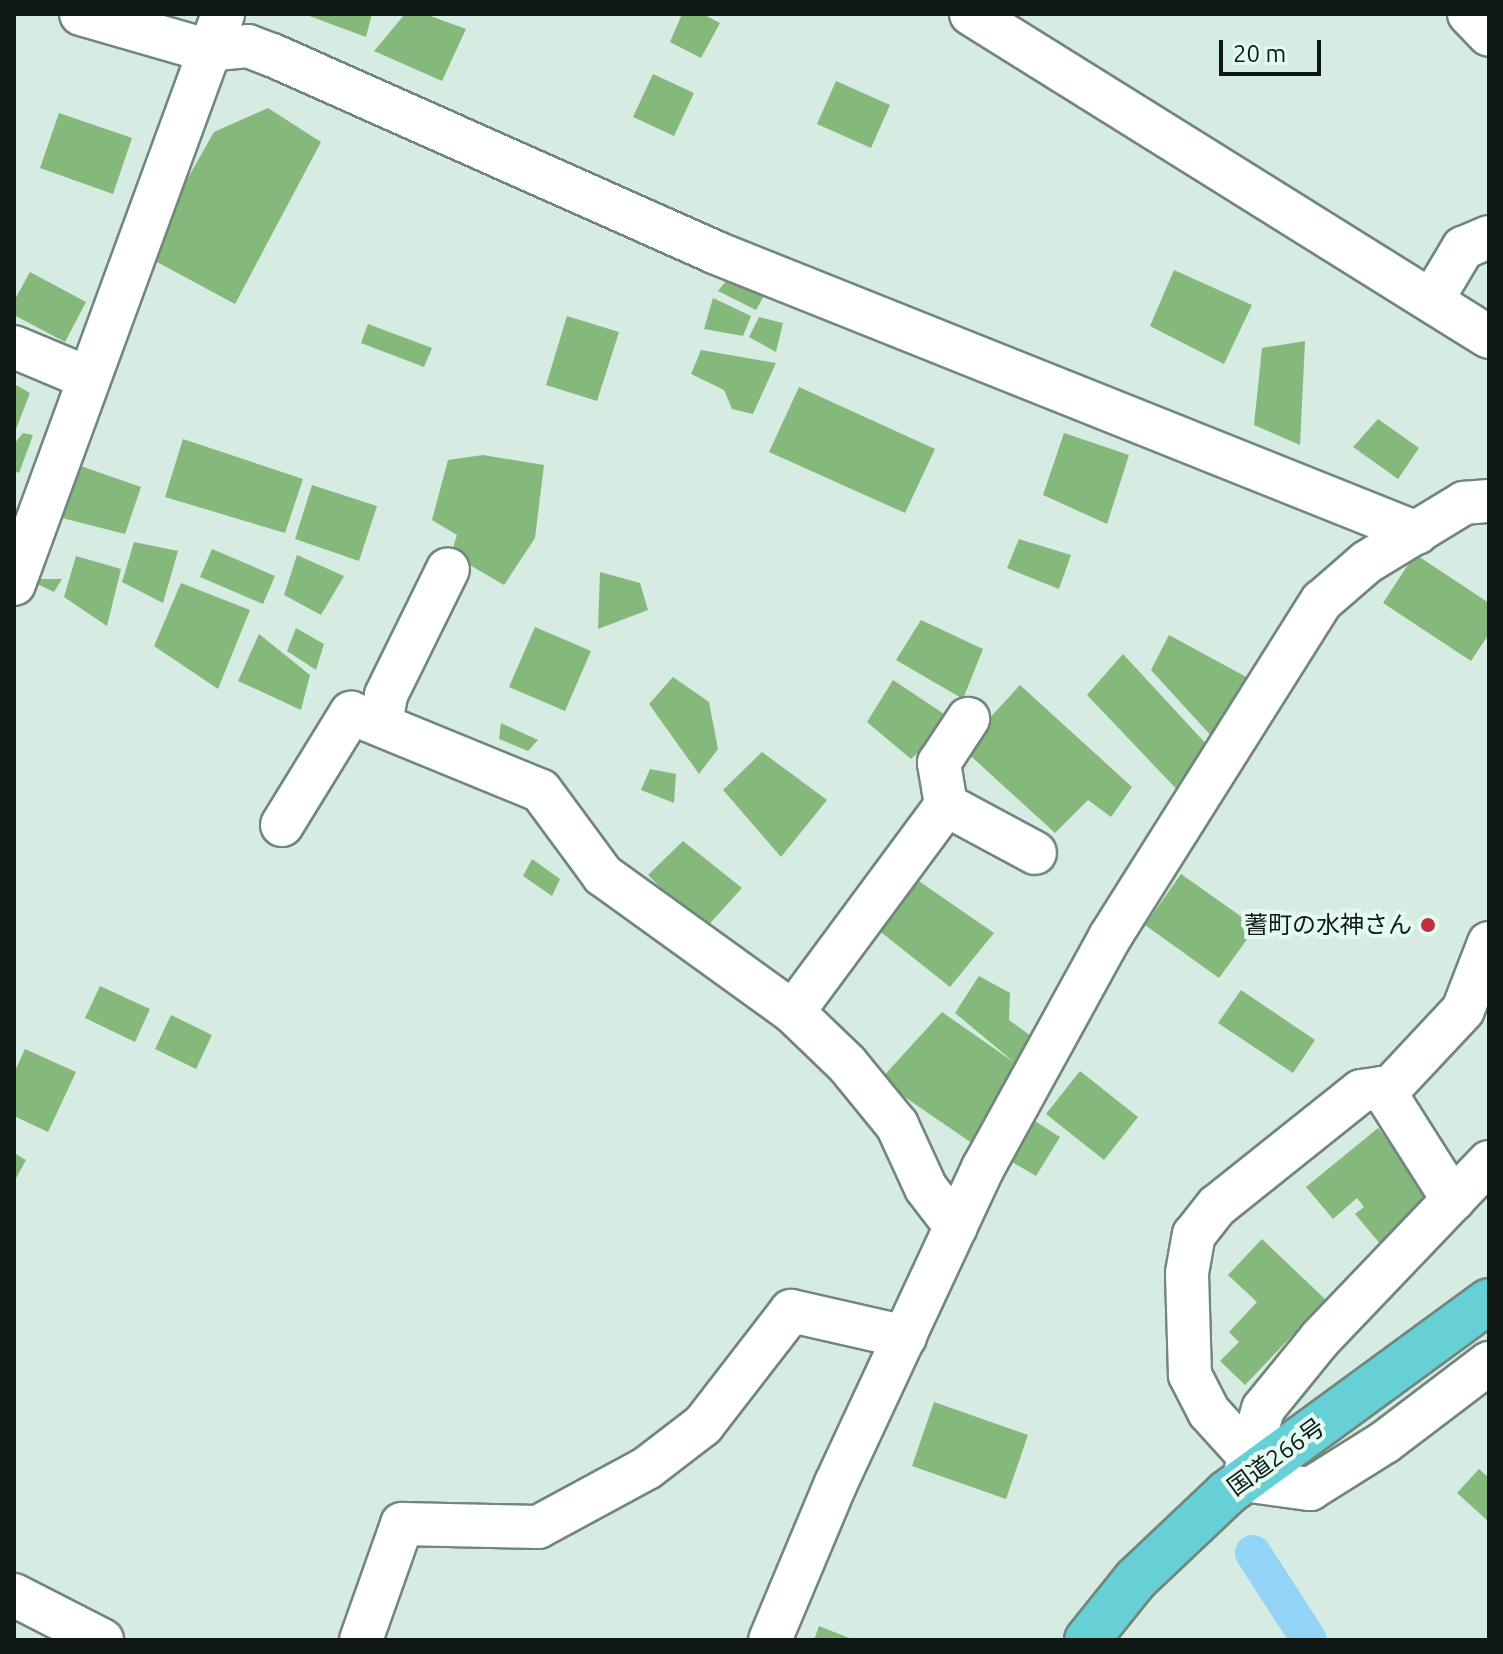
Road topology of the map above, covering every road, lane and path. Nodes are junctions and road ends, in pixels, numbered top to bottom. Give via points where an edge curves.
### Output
1 (81, 14) edge
2 (971, 14) edge
3 (1469, 14) edge
4 (215, 32) edge
5 (1489, 35) edge
6 (1489, 237) edge
7 (1432, 300) junction
8 (1489, 337) edge
9 (14, 347) edge
10 (1489, 361) edge
11 (88, 378) junction
12 (1489, 501) edge
13 (1417, 533) junction
14 (448, 569) dead end
15 (14, 584) edge
16 (968, 719) dead end
17 (381, 724) junction
18 (946, 805) junction
19 (282, 825) dead end
20 (1035, 853) dead end
21 (1489, 943) edge
22 (793, 1012) junction
23 (1382, 1088) junction
24 (1489, 1162) edge
25 (1453, 1200) junction
26 (956, 1227) junction
27 (1489, 1301) edge
28 (905, 1337) junction
29 (1489, 1363) edge
30 (1246, 1468) junction
31 (14, 1595) edge
32 (102, 1640) edge
33 (361, 1640) edge
34 (770, 1640) edge
35 (1087, 1640) edge

1 - 4 street
2 - 7 street
3 - 5 street
4 - 11 street
4 - 13 street via 714,252
6 - 7 street via 1463,248
7 - 8 street
7 - 10 street
9 - 11 street
11 - 15 street
12 - 13 street via 1464,503
13 - 26 street via 1367,562 1322,601 1110,937
14 - 17 street via 386,695
16 - 18 street via 939,763
17 - 19 street via 351,713
17 - 22 street via 541,791 603,875
18 - 20 street
18 - 22 street
21 - 23 street via 1463,1010 1391,1087
22 - 26 street via 847,1064 897,1125 926,1188
23 - 25 street
23 - 30 street via 1361,1091 1217,1206 1194,1235 1187,1273 1190,1375
24 - 25 street
25 - 30 street via 1320,1339 1263,1409
26 - 28 street
27 - 30 highway, 国道266号
28 - 33 street via 791,1311 703,1425 647,1468 538,1527 402,1524
28 - 34 street
29 - 30 street via 1385,1442 1310,1489
30 - 35 highway, 国道266号 via 1135,1580
31 - 32 street

